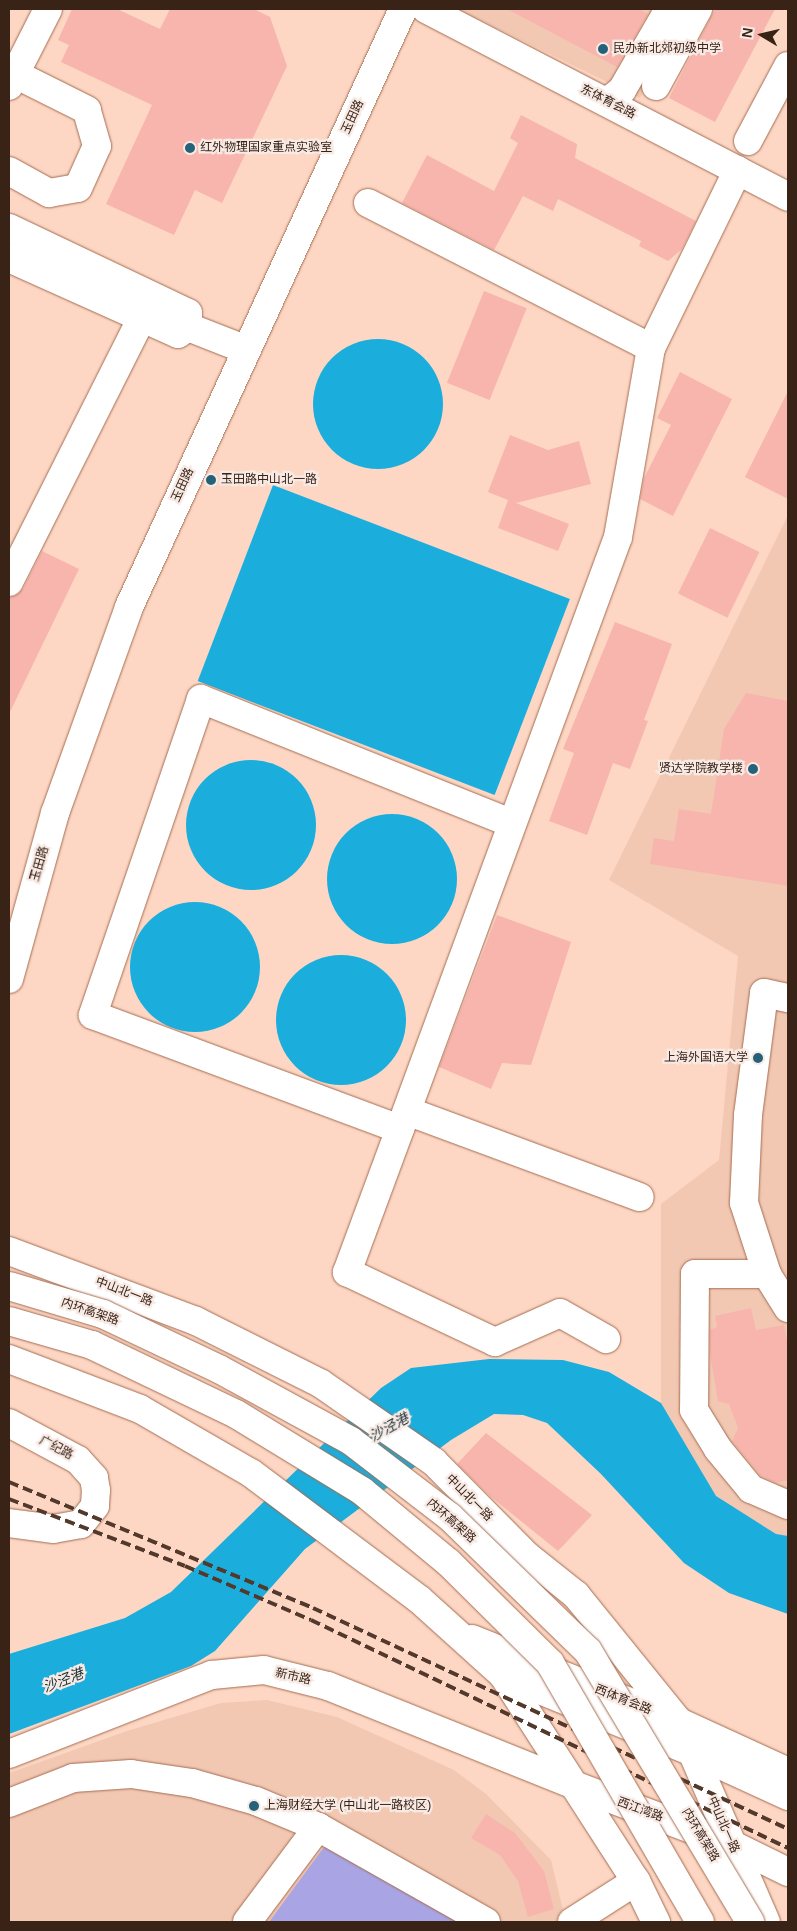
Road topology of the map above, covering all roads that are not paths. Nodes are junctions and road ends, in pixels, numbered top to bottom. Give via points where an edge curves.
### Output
1 (48, 9) edge
2 (403, 9) edge
3 (426, 9) edge
4 (669, 9) edge
5 (698, 9) edge
6 (788, 66) edge
7 (12, 80) edge
8 (656, 86) dead end
9 (608, 102) junction
10 (748, 141) dead end
11 (738, 170) junction
12 (9, 171) edge
13 (788, 197) edge
14 (368, 203) dead end
15 (9, 228) edge
16 (9, 258) edge
17 (142, 318) junction
18 (188, 326) junction
19 (650, 348) junction
20 (244, 349) junction
21 (9, 582) edge
22 (511, 822) junction
23 (9, 979) edge
24 (788, 998) edge
25 (404, 1120) junction
26 (640, 1197) dead end
27 (9, 1251) edge
28 (767, 1274) junction
29 (9, 1286) edge
30 (788, 1308) edge
31 (9, 1321) edge
32 (606, 1339) dead end
33 (9, 1359) edge
34 (9, 1423) edge
35 (788, 1505) edge
36 (9, 1524) edge
37 (456, 1632) junction
38 (503, 1675) junction
39 (679, 1722) junction
40 (690, 1751) junction
41 (9, 1754) edge
42 (788, 1772) edge
43 (574, 1785) junction
44 (788, 1796) edge
45 (9, 1803) edge
46 (318, 1826) junction
47 (732, 1844) junction
48 (788, 1872) edge
49 (636, 1880) junction
50 (247, 1922) edge
51 (486, 1922) edge
52 (572, 1922) edge
53 (656, 1922) edge
54 (700, 1922) edge
55 (750, 1922) edge
56 (766, 1922) edge

1 - 7 main road
2 - 20 main road, 玉田路
3 - 9 main road, 东体育会路
4 - 9 main road via 622,90
5 - 8 main road
6 - 10 main road
7 - 12 main road via 87,110 97,146 78,188 49,192
9 - 11 main road, 东体育会路
11 - 13 main road, 东体育会路
11 - 19 main road
14 - 19 main road
15 - 18 main road via 188,313
16 - 17 main road
17 - 18 main road via 178,334
17 - 21 main road
18 - 20 main road
19 - 22 main road via 618,537
20 - 23 main road, 玉田路 via 149,558 109,658 55,812
22 - 25 main road
22 - 25 main road via 201,699 93,1015
24 - 28 main road via 764,994 748,1115 744,1204
25 - 26 main road
25 - 32 main road via 348,1272 495,1342 560,1314
27 - 39 main road, 中山北一路 via 196,1321 320,1383 434,1462 527,1556 576,1595
28 - 30 main road
28 - 35 main road via 695,1274 694,1410 718,1449 751,1490
29 - 55 main road, 内环高架路, bridge via 103,1314 219,1368 350,1440 450,1517 588,1651
31 - 54 main road, bridge via 92,1346 236,1414 362,1491 449,1563 550,1663
33 - 37 main road via 140,1409 251,1473 368,1558
34 - 36 main road, 广纪路 via 78,1460 94,1478 96,1490 95,1506 81,1524 54,1529
37 - 38 main road
37 - 39 main road, 西体育会路
38 - 40 main road, 西体育会路
38 - 43 main road
39 - 40 main road, 中山北一路
39 - 42 main road, 西体育会路
40 - 44 main road, 西体育会路
40 - 47 main road, 中山北一路
41 - 43 main road, 新市路 via 212,1675 264,1670 328,1686
43 - 47 main road, 西江湾路
43 - 49 main road
45 - 46 main road via 73,1778 131,1774 192,1783 256,1801
46 - 50 main road
46 - 51 main road
47 - 48 main road, 西江湾路
47 - 56 main road, 中山北一路
49 - 52 main road
49 - 53 main road

